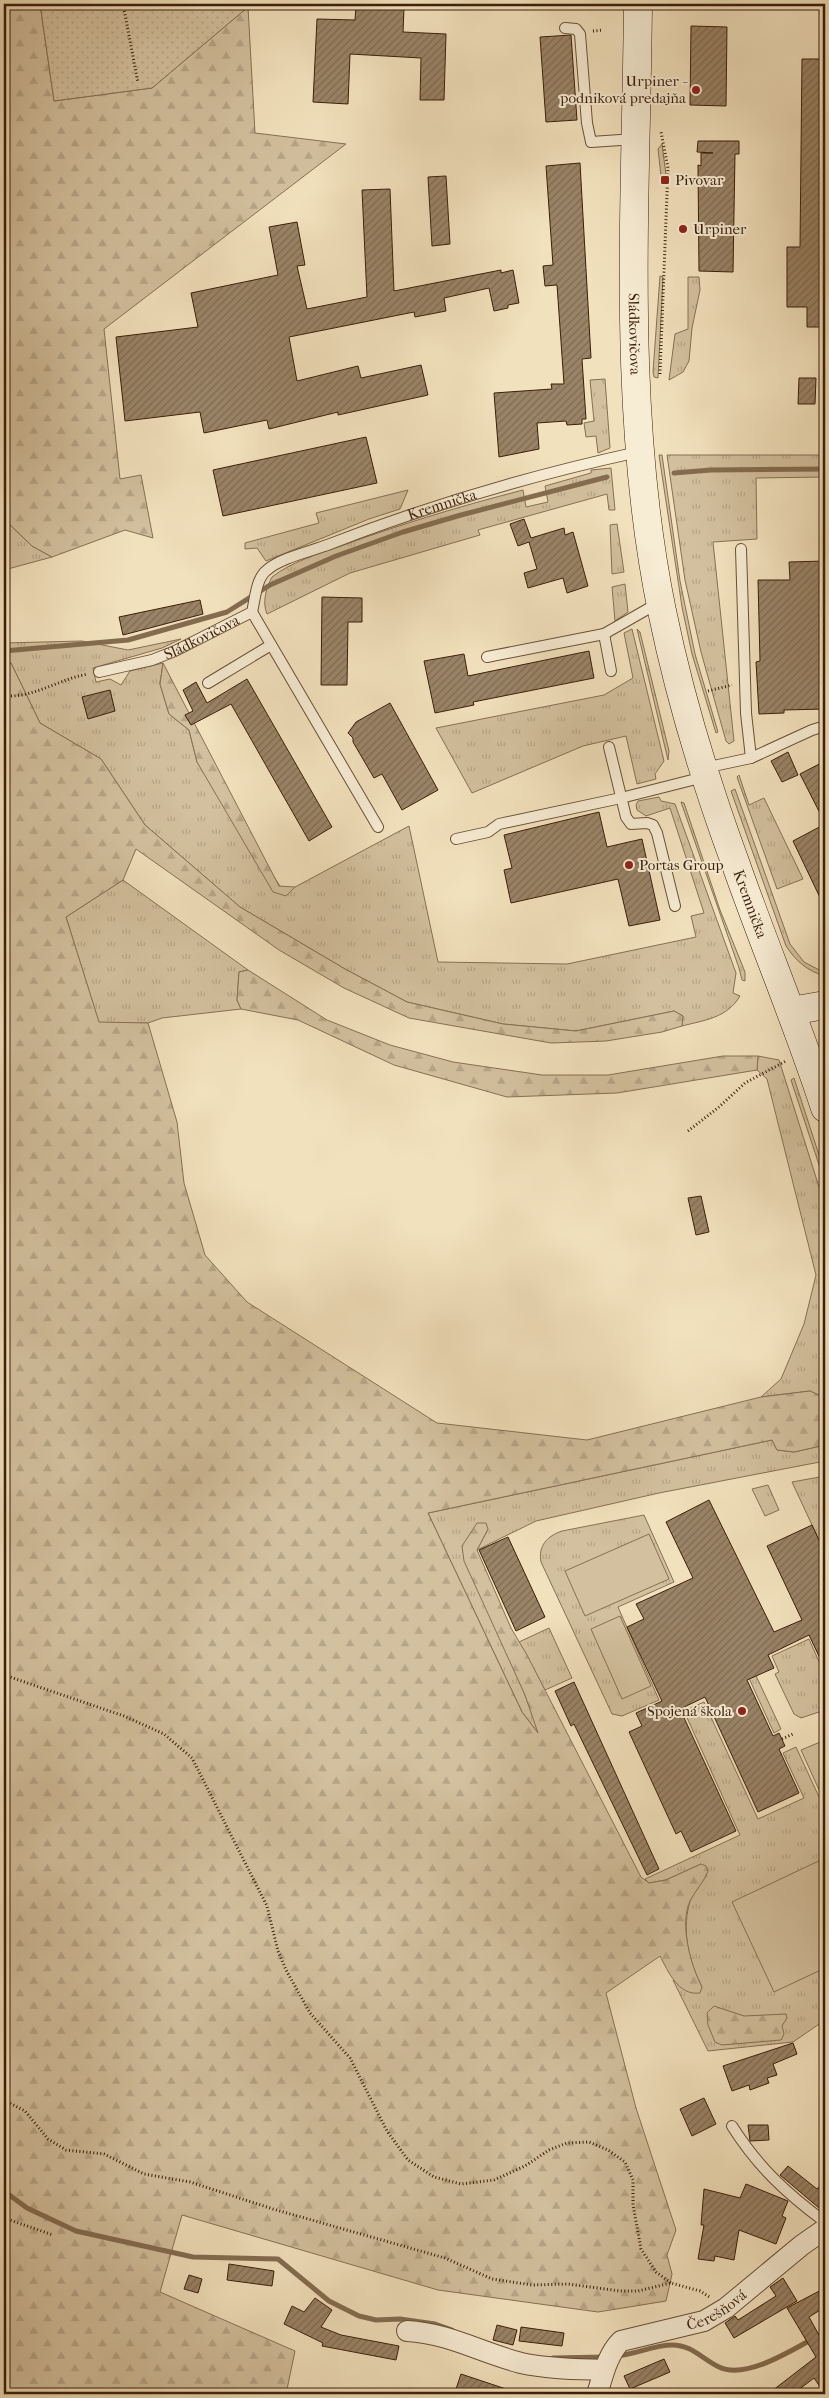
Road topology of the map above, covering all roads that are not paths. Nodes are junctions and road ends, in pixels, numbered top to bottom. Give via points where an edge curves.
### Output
1 (638, 4) edge
2 (565, 28) dead end
3 (649, 135) junction
4 (639, 452) junction
5 (649, 529) joint
6 (741, 549) dead end
7 (259, 584) joint
8 (660, 602) junction
9 (252, 612) junction
10 (604, 634) junction
11 (271, 646) junction
12 (486, 657) dead end
13 (611, 671) dead end
14 (99, 672) road end
15 (208, 683) dead end
16 (824, 728) edge
17 (609, 747) dead end
18 (754, 756) junction
19 (706, 772) junction
20 (621, 798) junction
21 (378, 827) dead end
22 (456, 839) dead end
23 (675, 906) dead end
24 (825, 1004) edge
25 (791, 1011) junction
26 (825, 1108) edge
27 (732, 2126) dead end
28 (825, 2222) edge
29 (825, 2229) edge
30 (407, 2331) dead end
31 (609, 2361) junction
32 (597, 2394) edge

1 - 3 main road, Sládkovičova
2 - 3 lane via 576,29 580,34 591,142
3 - 4 main road, Sládkovičova via 634,368
4 - 5 main road, Sládkovičova
4 - 7 lane, Kremnička via 459,498 406,515 267,569
5 - 8 main road, Kremnička
6 - 18 lane via 745,682
7 - 9 lane, Sládkovičova
8 - 10 lane
8 - 19 main road, Kremnička
9 - 11 lane
9 - 14 lane, Sládkovičova via 175,651
10 - 12 lane
10 - 13 lane
11 - 15 lane
11 - 21 lane
16 - 18 lane
17 - 20 lane
18 - 19 lane
19 - 20 lane
19 - 25 main road, Kremnička via 734,861
20 - 22 lane via 500,824 488,832
20 - 23 lane via 631,824 653,825 657,833
24 - 25 main road
25 - 26 main road, Kremnička
27 - 28 lane via 766,2172 788,2194
29 - 31 street, Čerešňová via 726,2308 686,2327 621,2341
30 - 31 street, Čerešňová via 428,2332 521,2363 546,2368
31 - 32 street

